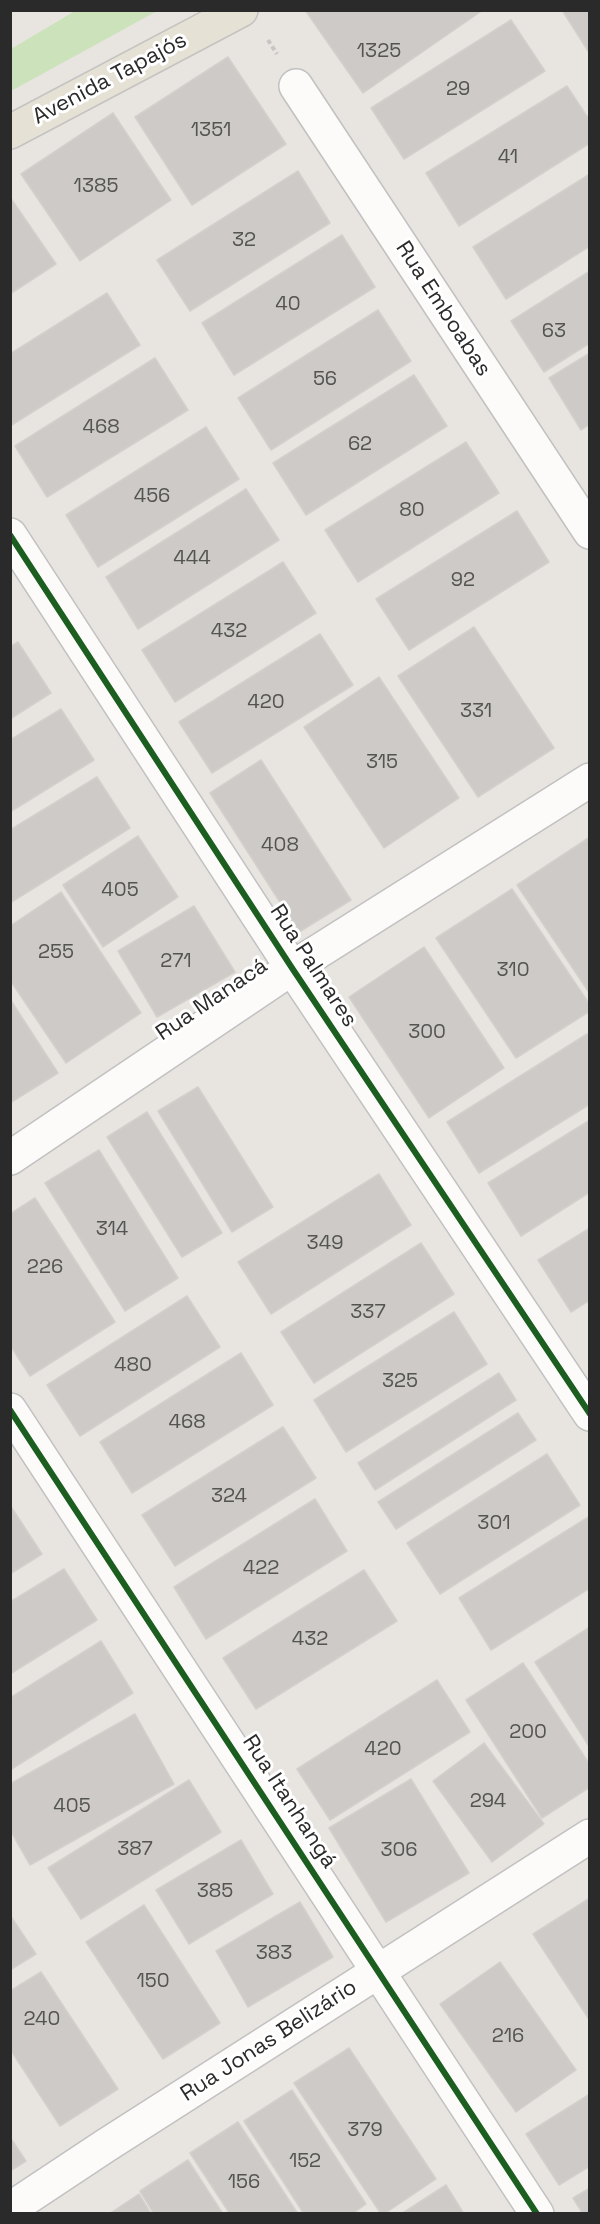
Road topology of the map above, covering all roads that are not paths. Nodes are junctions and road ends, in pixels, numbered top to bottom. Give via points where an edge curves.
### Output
1 (241, 10) edge
2 (296, 86) road end
3 (10, 132) edge
4 (590, 532) edge
5 (10, 536) edge
6 (590, 780) edge
7 (292, 968) junction
8 (10, 1158) edge
9 (10, 1410) edge
10 (590, 1414) edge
11 (590, 1836) edge
12 (379, 1971) junction
13 (10, 2209) edge
14 (537, 2214) edge

1 - 3 main road, Avenida Tapajós
2 - 4 street, Rua Emboabas
5 - 7 street, Rua Palmares
6 - 7 street, Rua Manacá
7 - 8 street, Rua Manacá
7 - 10 street, Rua Palmares
9 - 12 street, Rua Itanhangá
11 - 12 street, Rua Jonas Belizário
12 - 13 street, Rua Jonas Belizário
12 - 14 street, Rua Itanhangá

